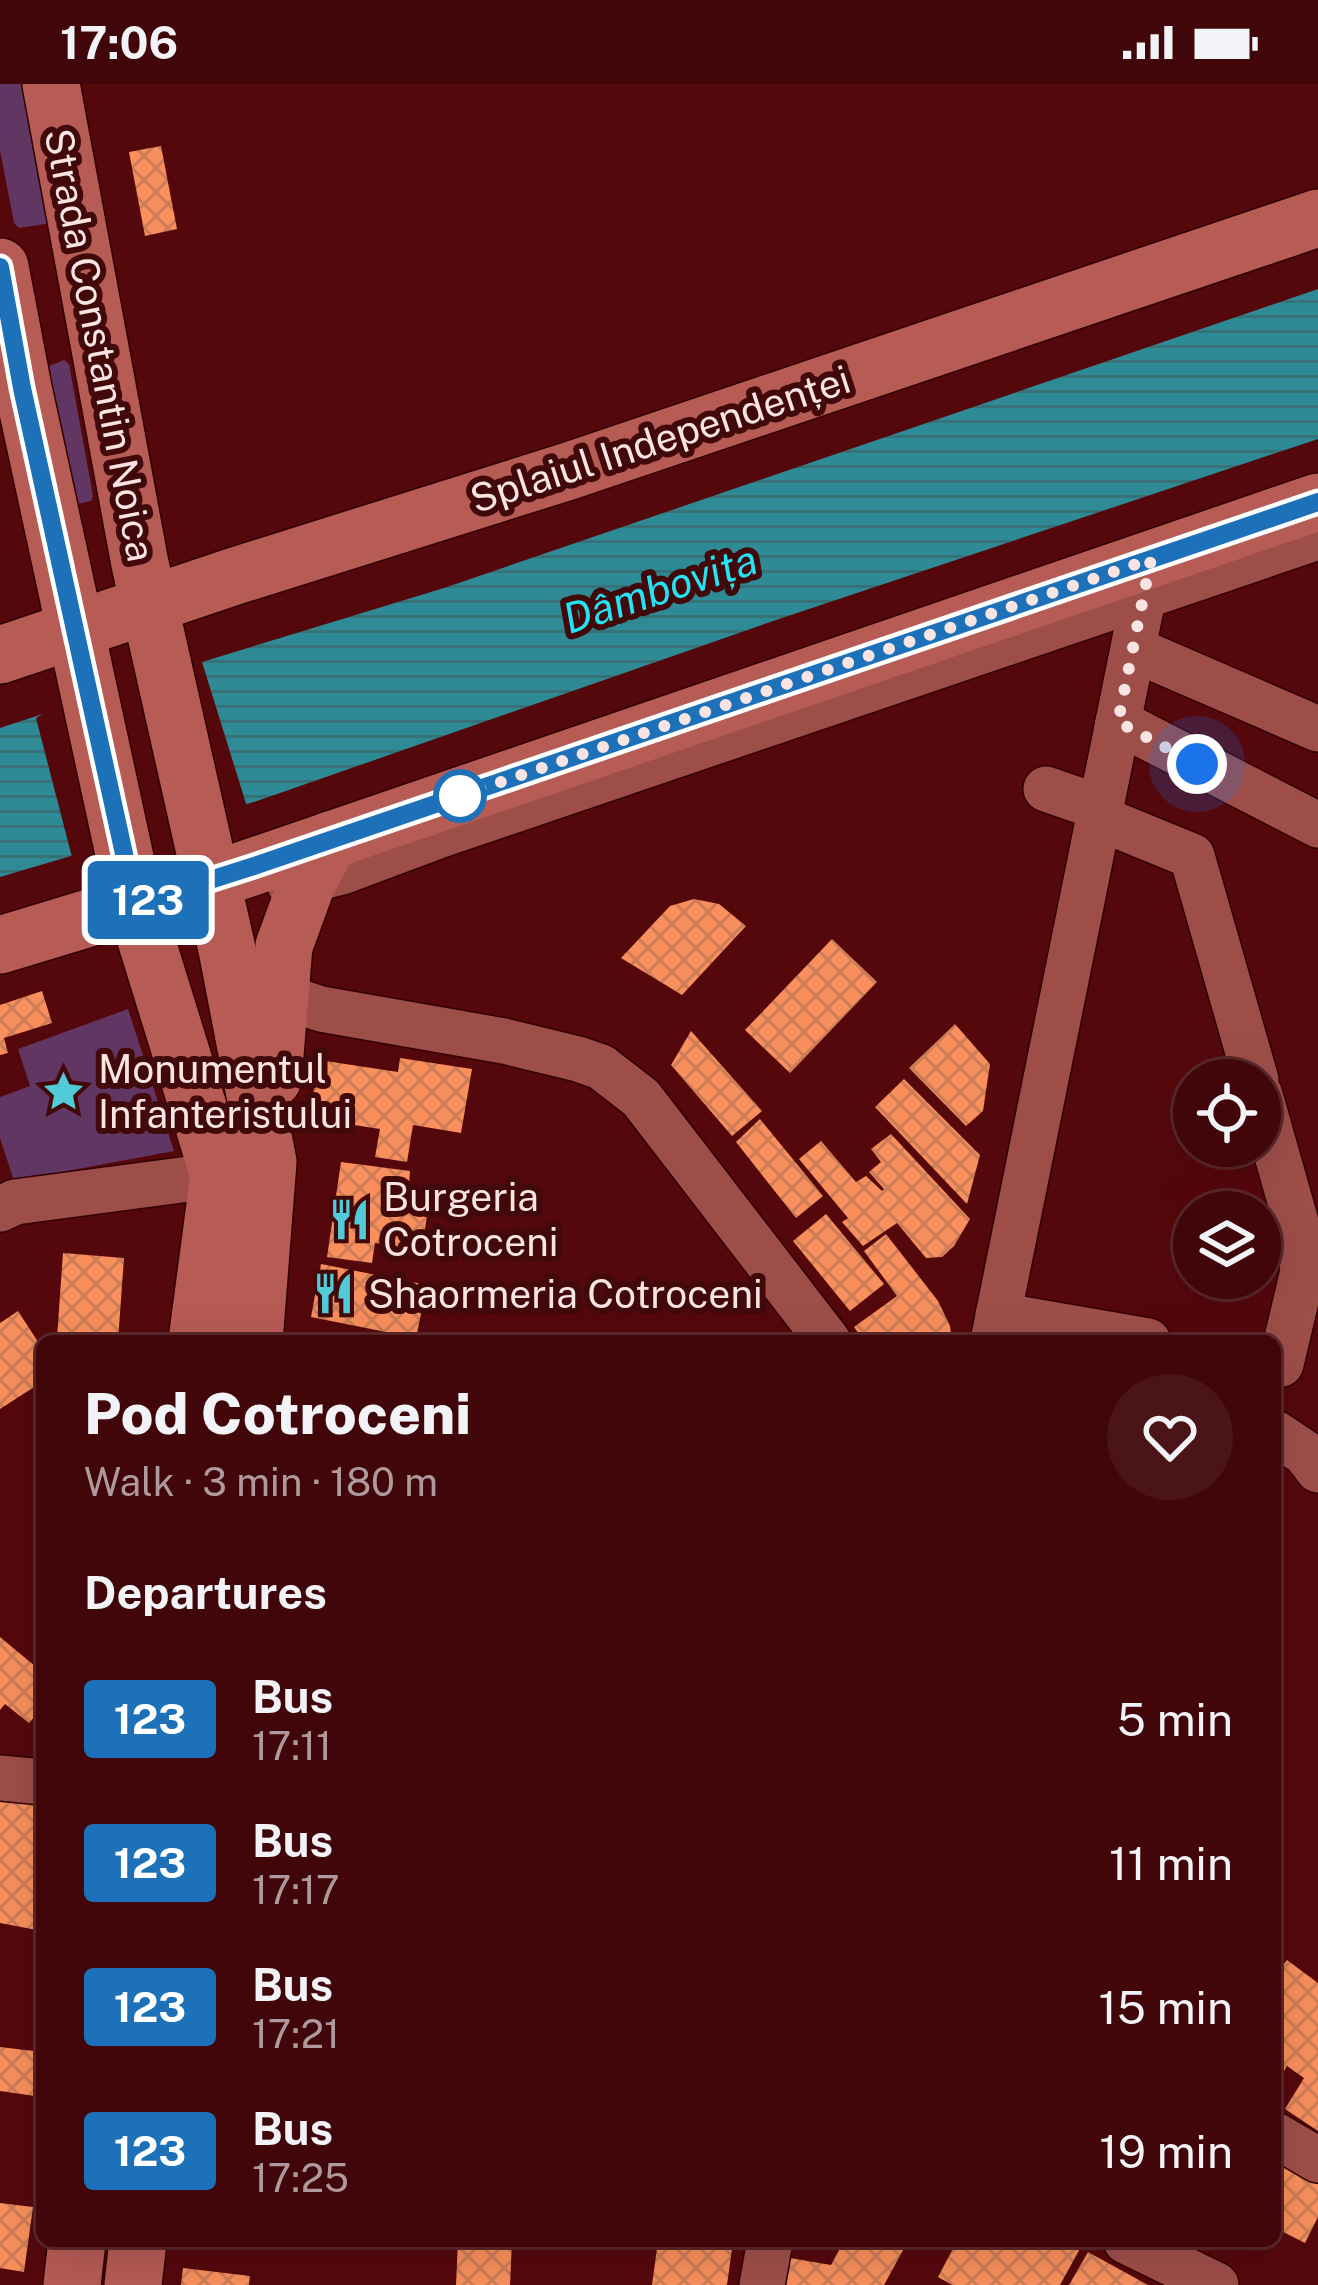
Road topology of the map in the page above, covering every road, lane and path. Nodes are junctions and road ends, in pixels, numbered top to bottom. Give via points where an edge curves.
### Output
1 (51, 84) edge
2 (1318, 218) edge
3 (3, 298) edge
4 (1318, 502) edge
5 (1318, 537) edge
6 (1147, 578) junction
7 (150, 605) junction
8 (75, 631) junction
9 (1132, 649) junction
10 (0, 655) edge
11 (1118, 722) junction
12 (1318, 729) edge
13 (1046, 789) dead end
14 (1100, 813) junction
15 (1318, 826) edge
16 (318, 861) junction
17 (207, 865) junction
18 (132, 888) junction
19 (0, 945) edge
20 (279, 995) junction
21 (1250, 1059) edge
22 (1280, 1167) edge
23 (243, 1168) junction
24 (0, 1209) edge
25 (995, 1328) edge
26 (199, 1335) edge
27 (254, 1335) edge
28 (823, 1335) edge
29 (1077, 1335) edge
30 (1291, 1367) edge
31 (1281, 1437) edge
32 (1318, 1470) edge
33 (0, 1778) edge
34 (36, 1781) edge
35 (1281, 2138) edge
36 (1318, 2160) edge
37 (76, 2247) edge
38 (137, 2247) edge
39 (769, 2247) edge
40 (1138, 2247) edge
41 (71, 2285) edge
42 (133, 2285) edge
43 (762, 2285) edge
44 (1216, 2285) edge

1 - 7 main road, Strada Constantin Noica
2 - 7 main road, Splaiul Independenței
3 - 8 main road, Strada Constantin Noica
4 - 6 main road
5 - 6 street
6 - 9 street
6 - 16 main road
7 - 8 main road, Splaiul Independenței
7 - 17 main road, Strada Constantin Noica
8 - 10 main road, Splaiul Independenței
8 - 18 main road, Strada Constantin Noica
9 - 11 street
9 - 12 street
11 - 14 street
11 - 15 street
13 - 14 street
14 - 21 street via 1192,856
14 - 25 street
16 - 17 main road
16 - 20 main road via 284,946
17 - 18 main road
17 - 23 main road, Strada Constantin Noica via 228,954
18 - 19 main road
18 - 23 main road, Strada Constantin Noica
20 - 23 main road
20 - 28 street via 601,1067 640,1098
22 - 30 street via 1303,1271
23 - 24 street
23 - 26 main road
23 - 27 main road
25 - 29 street
31 - 32 street
33 - 34 street
35 - 36 street
37 - 41 main road
38 - 42 main road
39 - 43 street
40 - 44 street

